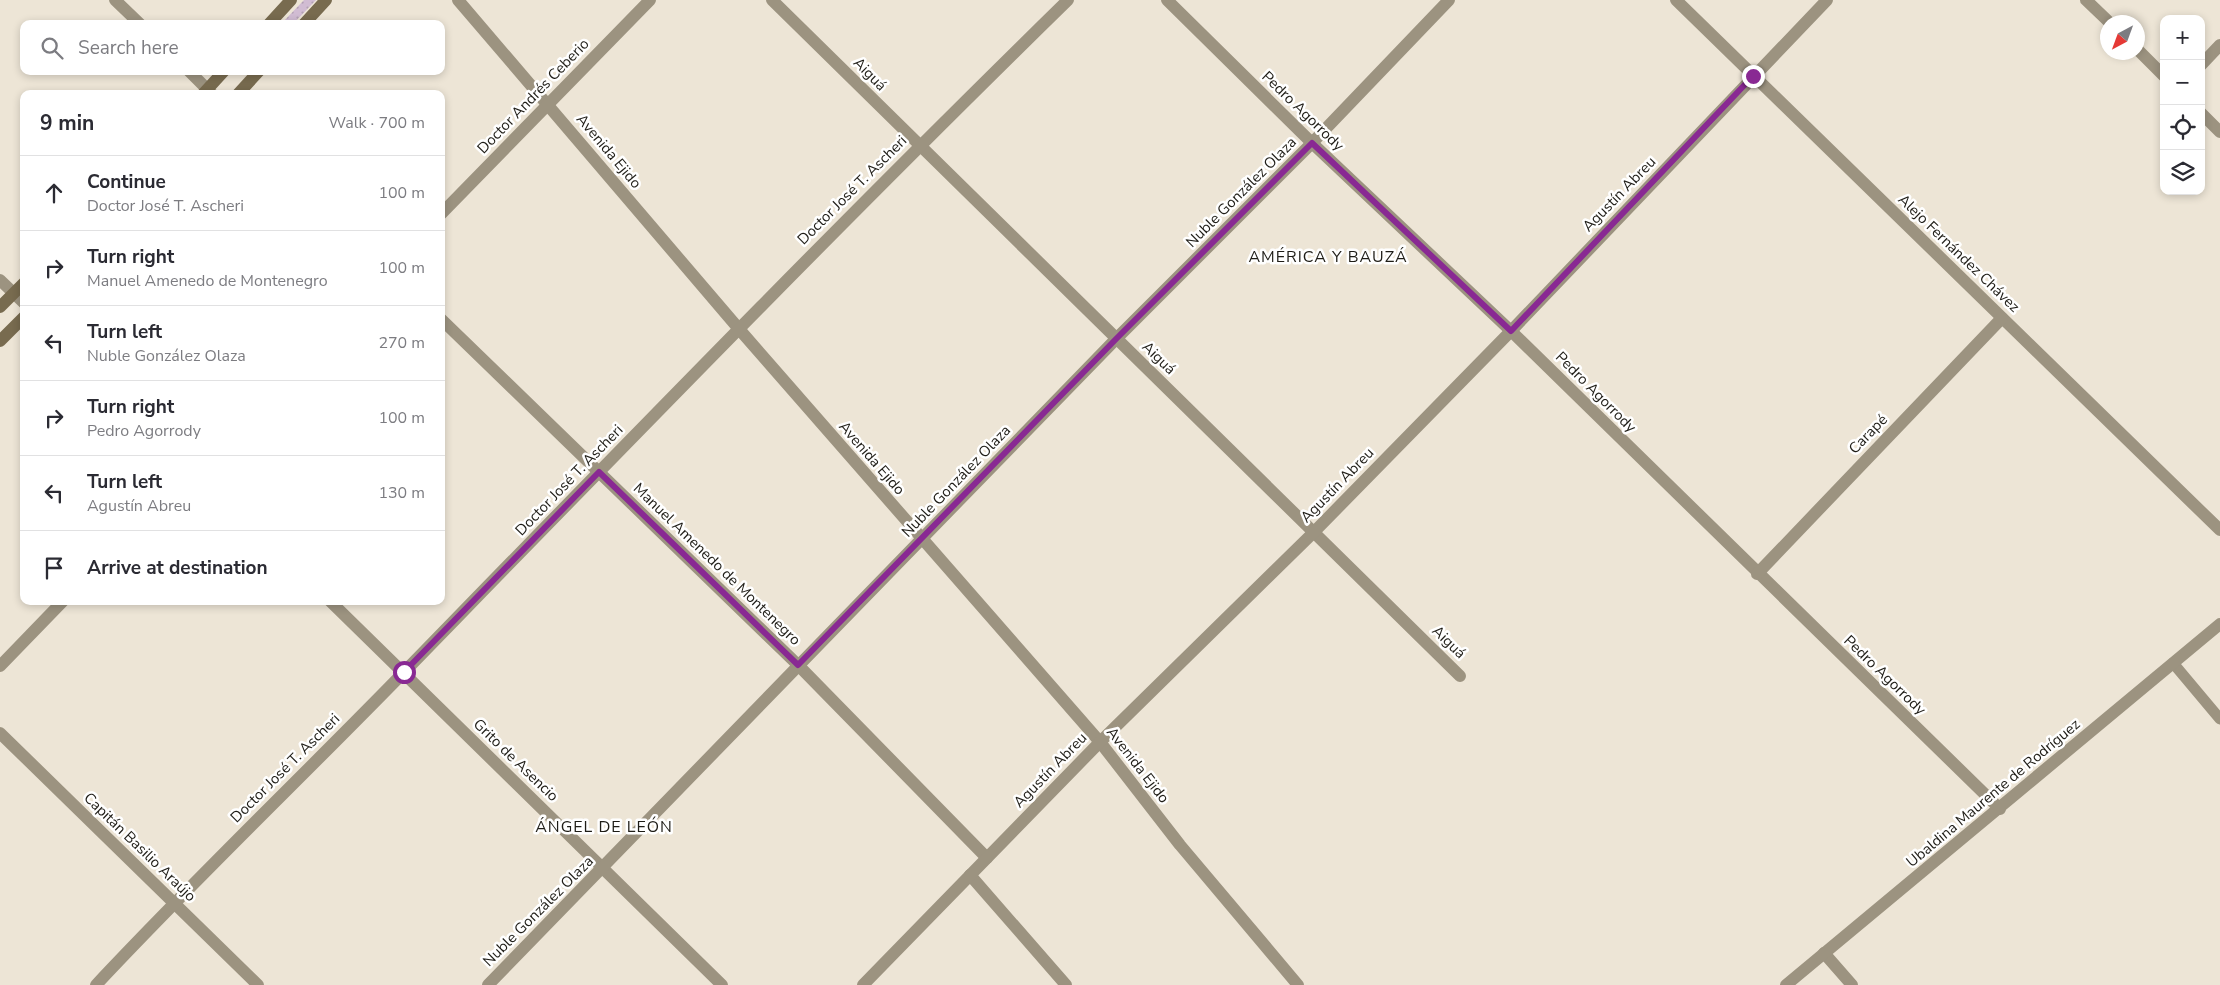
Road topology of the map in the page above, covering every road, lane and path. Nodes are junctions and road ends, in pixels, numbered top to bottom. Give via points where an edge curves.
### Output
1 (115, 0) edge
2 (291, 0) edge
3 (326, 0) edge
4 (458, 0) edge
5 (650, 0) edge
6 (772, 0) edge
7 (1068, 0) edge
8 (1167, 0) edge
9 (1449, 0) edge
10 (1676, 0) edge
11 (1827, 0) edge
12 (2086, 0) edge
13 (2102, 15) edge
14 (136, 20) edge
15 (273, 20) edge
16 (308, 20) edge
17 (2220, 45) edge
18 (2145, 57) edge
19 (2205, 62) edge
20 (2160, 72) edge
21 (193, 75) edge
22 (221, 75) edge
23 (256, 75) edge
24 (1753, 76) junction
25 (206, 90) edge
26 (210, 90) edge
27 (242, 90) edge
28 (548, 104) junction
29 (2205, 117) edge
30 (2220, 132) edge
31 (1312, 143) junction
32 (919, 145) junction
33 (445, 210) edge
34 (0, 280) edge
35 (20, 287) edge
36 (14, 293) junction
37 (20, 299) edge
38 (0, 307) edge
39 (2002, 318) junction
40 (20, 321) edge
41 (445, 323) edge
42 (739, 329) junction
43 (1511, 331) junction
44 (1116, 339) junction
45 (0, 342) edge
46 (599, 472) junction
47 (2220, 530) edge
48 (1314, 532) junction
49 (922, 540) junction
50 (1757, 574) junction
51 (60, 605) edge
52 (334, 605) edge
53 (2220, 624) edge
54 (2173, 663) junction
55 (798, 665) junction
56 (0, 666) edge
57 (404, 672) junction
58 (1460, 676) dead end
59 (2220, 719) edge
60 (0, 733) edge
61 (1100, 742) junction
62 (2000, 809) junction
63 (987, 858) junction
64 (603, 868) junction
65 (970, 875) junction
66 (174, 902) junction
67 (1824, 953) junction
68 (96, 985) edge
69 (258, 985) edge
70 (488, 985) edge
71 (722, 985) edge
72 (862, 985) edge
73 (1066, 985) edge
74 (1298, 985) edge
75 (1786, 985) edge
76 (1852, 985) edge

1 - 14 street
2 - 15 main road
3 - 16 main road
4 - 28 street, Avenida Ejido
5 - 28 street, Doctor Andrés Ceberio
6 - 32 street, Aiguá
7 - 32 street, Doctor José T. Ascheri
8 - 31 street, Pedro Agorrody
9 - 31 street, Nuble González Olaza
10 - 24 street, Alejo Fernández Chávez
11 - 24 street, Agustín Abreu
12 - 13 street
17 - 19 street
18 - 20 street
21 - 25 street
22 - 26 main road
23 - 27 main road
24 - 39 street, Alejo Fernández Chávez
24 - 43 street, Agustín Abreu
28 - 33 street, Doctor Andrés Ceberio
28 - 42 street, Avenida Ejido
29 - 30 street
31 - 43 street, Pedro Agorrody
31 - 44 street, Nuble González Olaza
32 - 42 street, Doctor José T. Ascheri
32 - 44 street, Aiguá
34 - 36 street
35 - 36 main road
36 - 37 street
36 - 38 main road
39 - 47 street, Alejo Fernández Chávez
39 - 50 street, Carapé
40 - 45 main road
41 - 46 street, Manuel Amenedo de Montenegro
42 - 46 street, Doctor José T. Ascheri
42 - 49 street, Avenida Ejido
43 - 48 street, Agustín Abreu
43 - 50 street, Pedro Agorrody
44 - 48 street, Aiguá
44 - 49 street, Nuble González Olaza
46 - 55 street, Manuel Amenedo de Montenegro
46 - 57 street, Doctor José T. Ascheri
48 - 58 street, Aiguá
48 - 61 street, Agustín Abreu
49 - 55 street, Nuble González Olaza
49 - 61 street, Avenida Ejido
50 - 62 street, Pedro Agorrody
51 - 56 street
52 - 57 street, Grito de Asencio
53 - 54 street, Ubaldina Maurente de Rodríguez
54 - 59 lane
54 - 62 street, Ubaldina Maurente de Rodríguez
55 - 63 street, Manuel Amenedo de Montenegro
55 - 64 street, Nuble González Olaza
57 - 64 street, Grito de Asencio
57 - 66 street, Doctor José T. Ascheri
60 - 66 street, Capitán Basilio Araújo
61 - 63 street, Agustín Abreu
61 - 74 street, Avenida Ejido via 1180,845
62 - 67 street, Ubaldina Maurente de Rodríguez
63 - 65 street, Agustín Abreu
64 - 70 street, Nuble González Olaza
64 - 71 street, Grito de Asencio
65 - 72 street, Agustín Abreu
65 - 73 street
66 - 68 street, Doctor José T. Ascheri
66 - 69 street, Capitán Basilio Araújo
67 - 75 street, Ubaldina Maurente de Rodríguez
67 - 76 street

